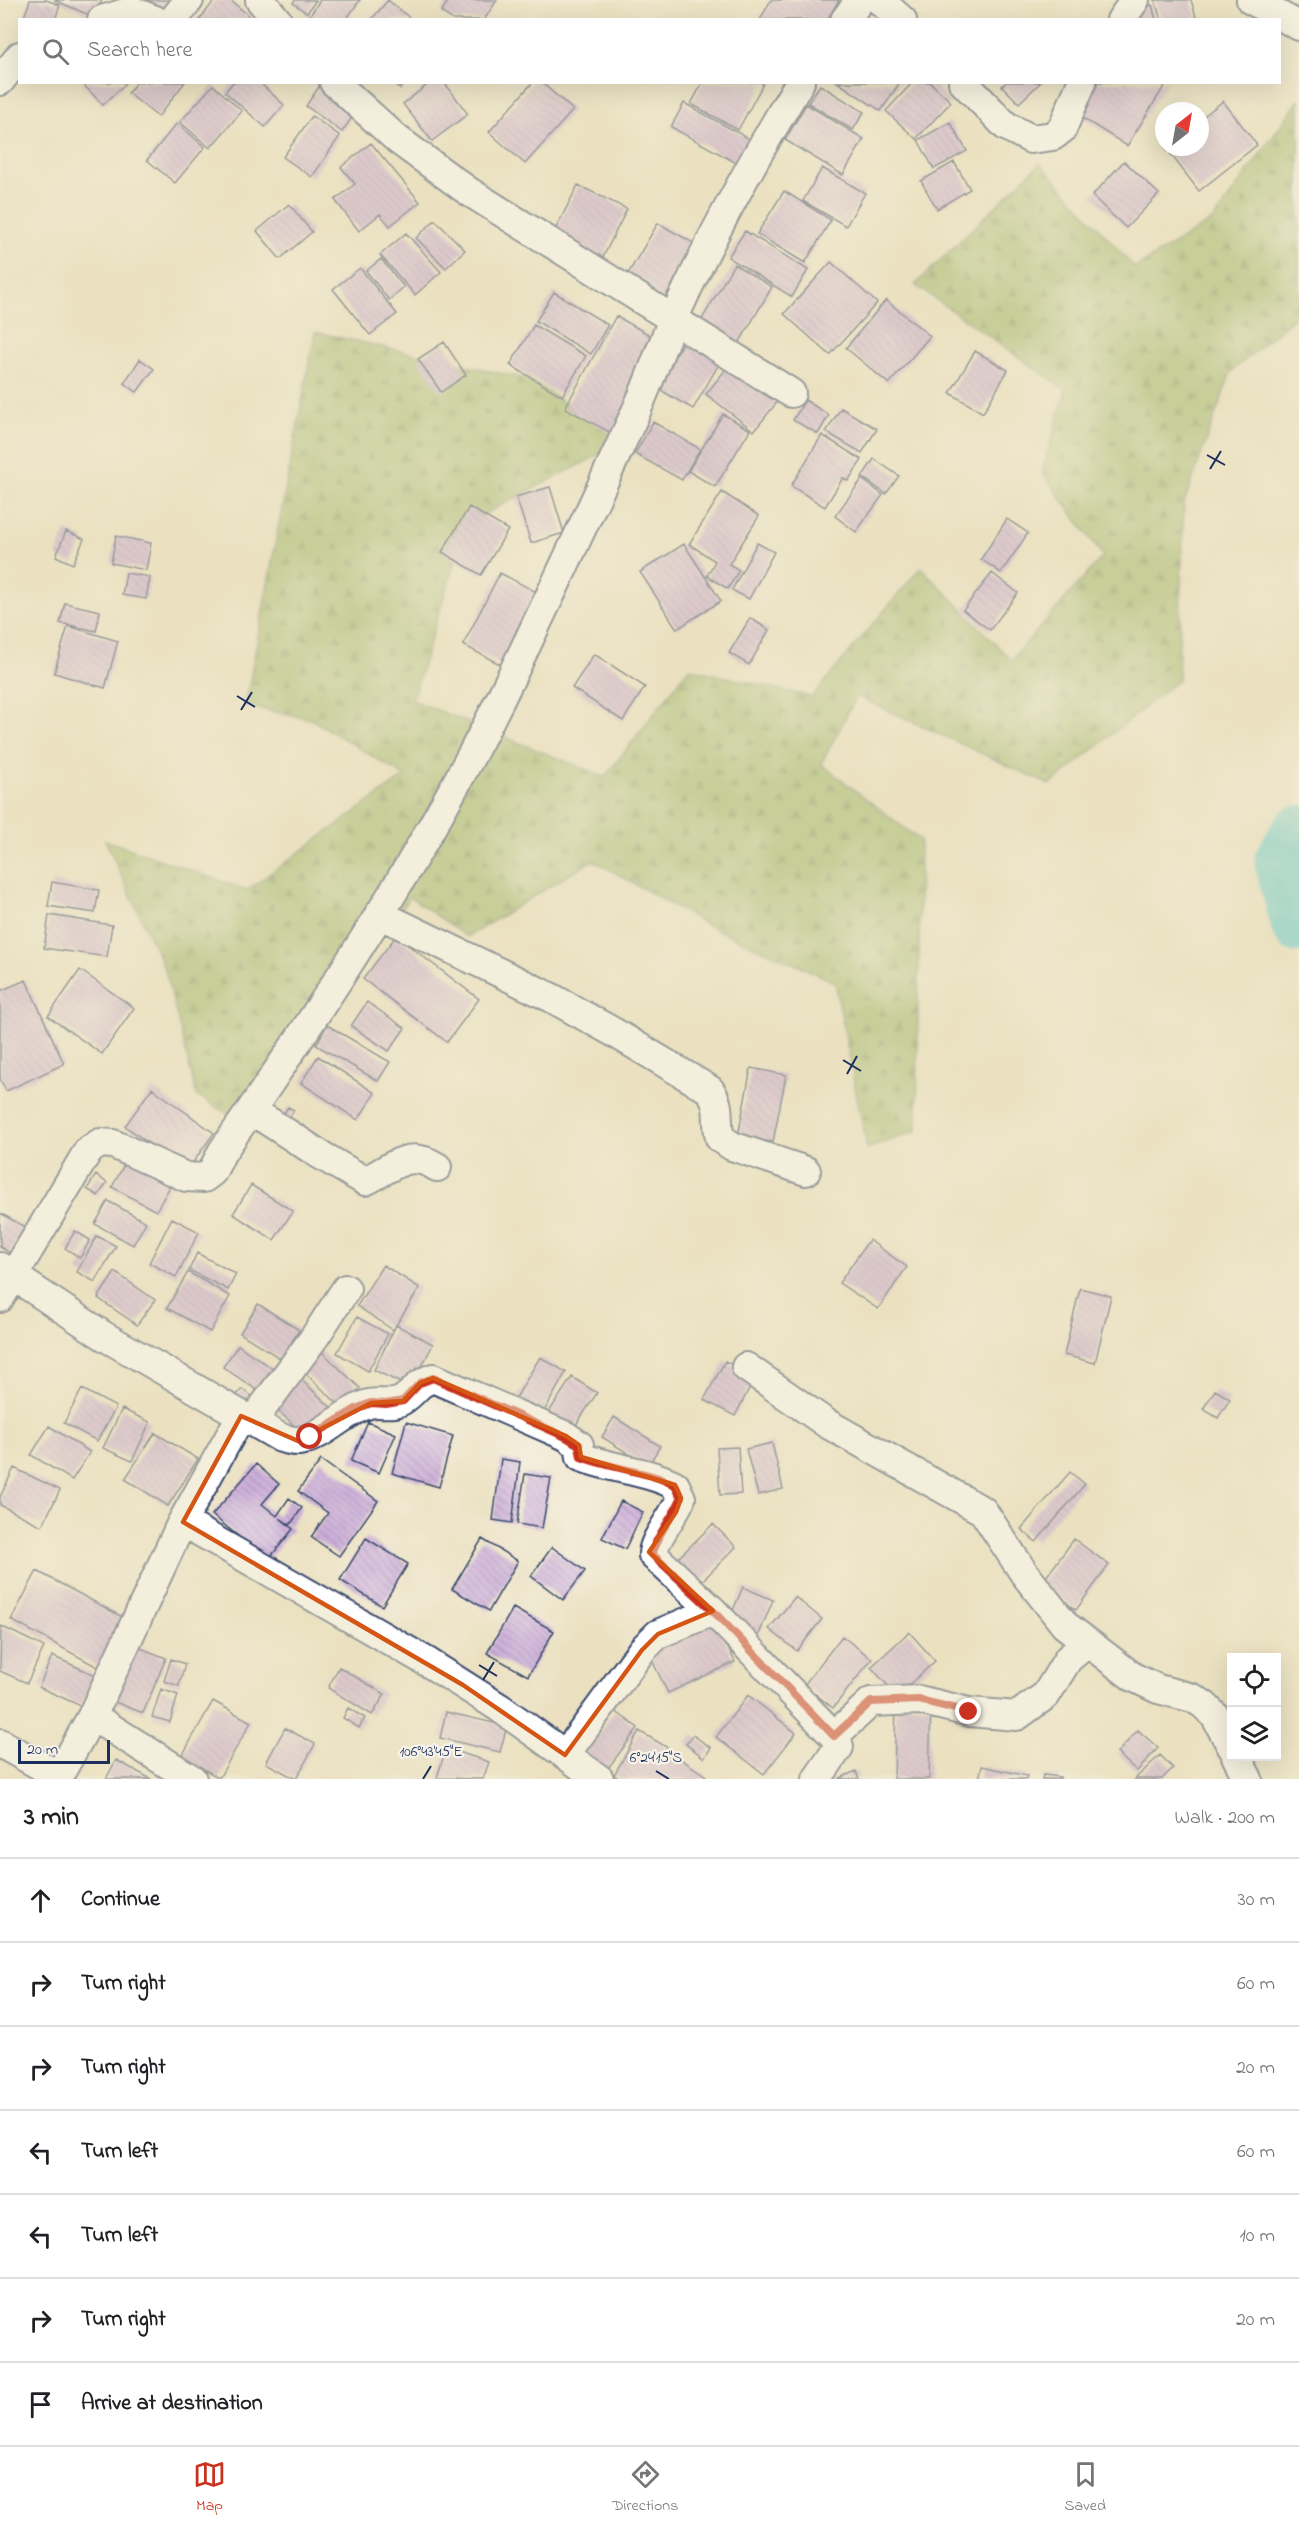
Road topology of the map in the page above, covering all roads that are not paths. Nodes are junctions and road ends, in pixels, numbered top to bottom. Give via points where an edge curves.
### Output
1 (189, 0) edge
2 (260, 0) edge
3 (860, 0) edge
4 (879, 0) edge
5 (1135, 0) edge
6 (1251, 0) edge
7 (109, 18) edge
8 (149, 18) edge
9 (175, 18) edge
10 (275, 18) edge
11 (846, 18) edge
12 (900, 18) edge
13 (1122, 18) edge
14 (1299, 26) edge
15 (18, 58) edge
16 (0, 81) edge
17 (336, 84) edge
18 (799, 84) edge
19 (965, 84) edge
20 (1081, 84) edge
21 (673, 320) junction
22 (790, 393) dead end
23 (379, 914) junction
24 (251, 1110) junction
25 (437, 1167) dead end
26 (806, 1171) dead end
27 (4, 1281) edge
28 (346, 1289) dead end
29 (746, 1367) dead end
30 (247, 1419) junction
31 (183, 1522) junction
32 (713, 1611) junction
33 (1087, 1643) junction
34 (92, 1716) junction
35 (834, 1736) junction
36 (1227, 1738) edge
37 (0, 1743) edge
38 (565, 1755) junction
39 (1239, 1761) edge
40 (58, 1778) edge
41 (192, 1779) edge
42 (599, 1779) edge
43 (817, 1779) edge
44 (1248, 1779) edge

1 - 9 street
2 - 10 street
3 - 11 street
4 - 12 street
5 - 13 street
6 - 14 street
7 - 8 street via 132,11
15 - 16 street
17 - 21 street via 398,140 468,191
18 - 21 street via 736,189
19 - 20 street via 1006,126 1031,139 1053,136 1062,129
21 - 22 street
21 - 23 street via 634,415 512,675 434,822
23 - 24 street
23 - 26 street via 552,998 710,1090 718,1102 720,1138 732,1146
24 - 25 street via 365,1181 409,1158 425,1159
24 - 27 street via 212,1172 204,1178 186,1177 112,1144 100,1143 88,1151
27 - 30 street
28 - 30 street via 314,1338
29 - 33 street via 826,1423 983,1511 1024,1573 1065,1625
30 - 31 street
30 - 32 street via 281,1438 298,1441 371,1403 403,1401 420,1383 433,1378 457,1387 566,1437 579,1445 581,1457 657,1476 675,1485 681,1498 652,1547 653,1555
31 - 34 street
31 - 38 street via 429,1664
32 - 35 street
32 - 38 street via 658,1634
33 - 35 street via 1068,1659 1046,1695 1017,1716 969,1712 919,1700 871,1702
33 - 36 street via 1132,1677 1193,1698 1215,1716
34 - 40 street
34 - 41 street
35 - 43 street via 839,1747
37 - 40 street
38 - 42 street
39 - 44 street

